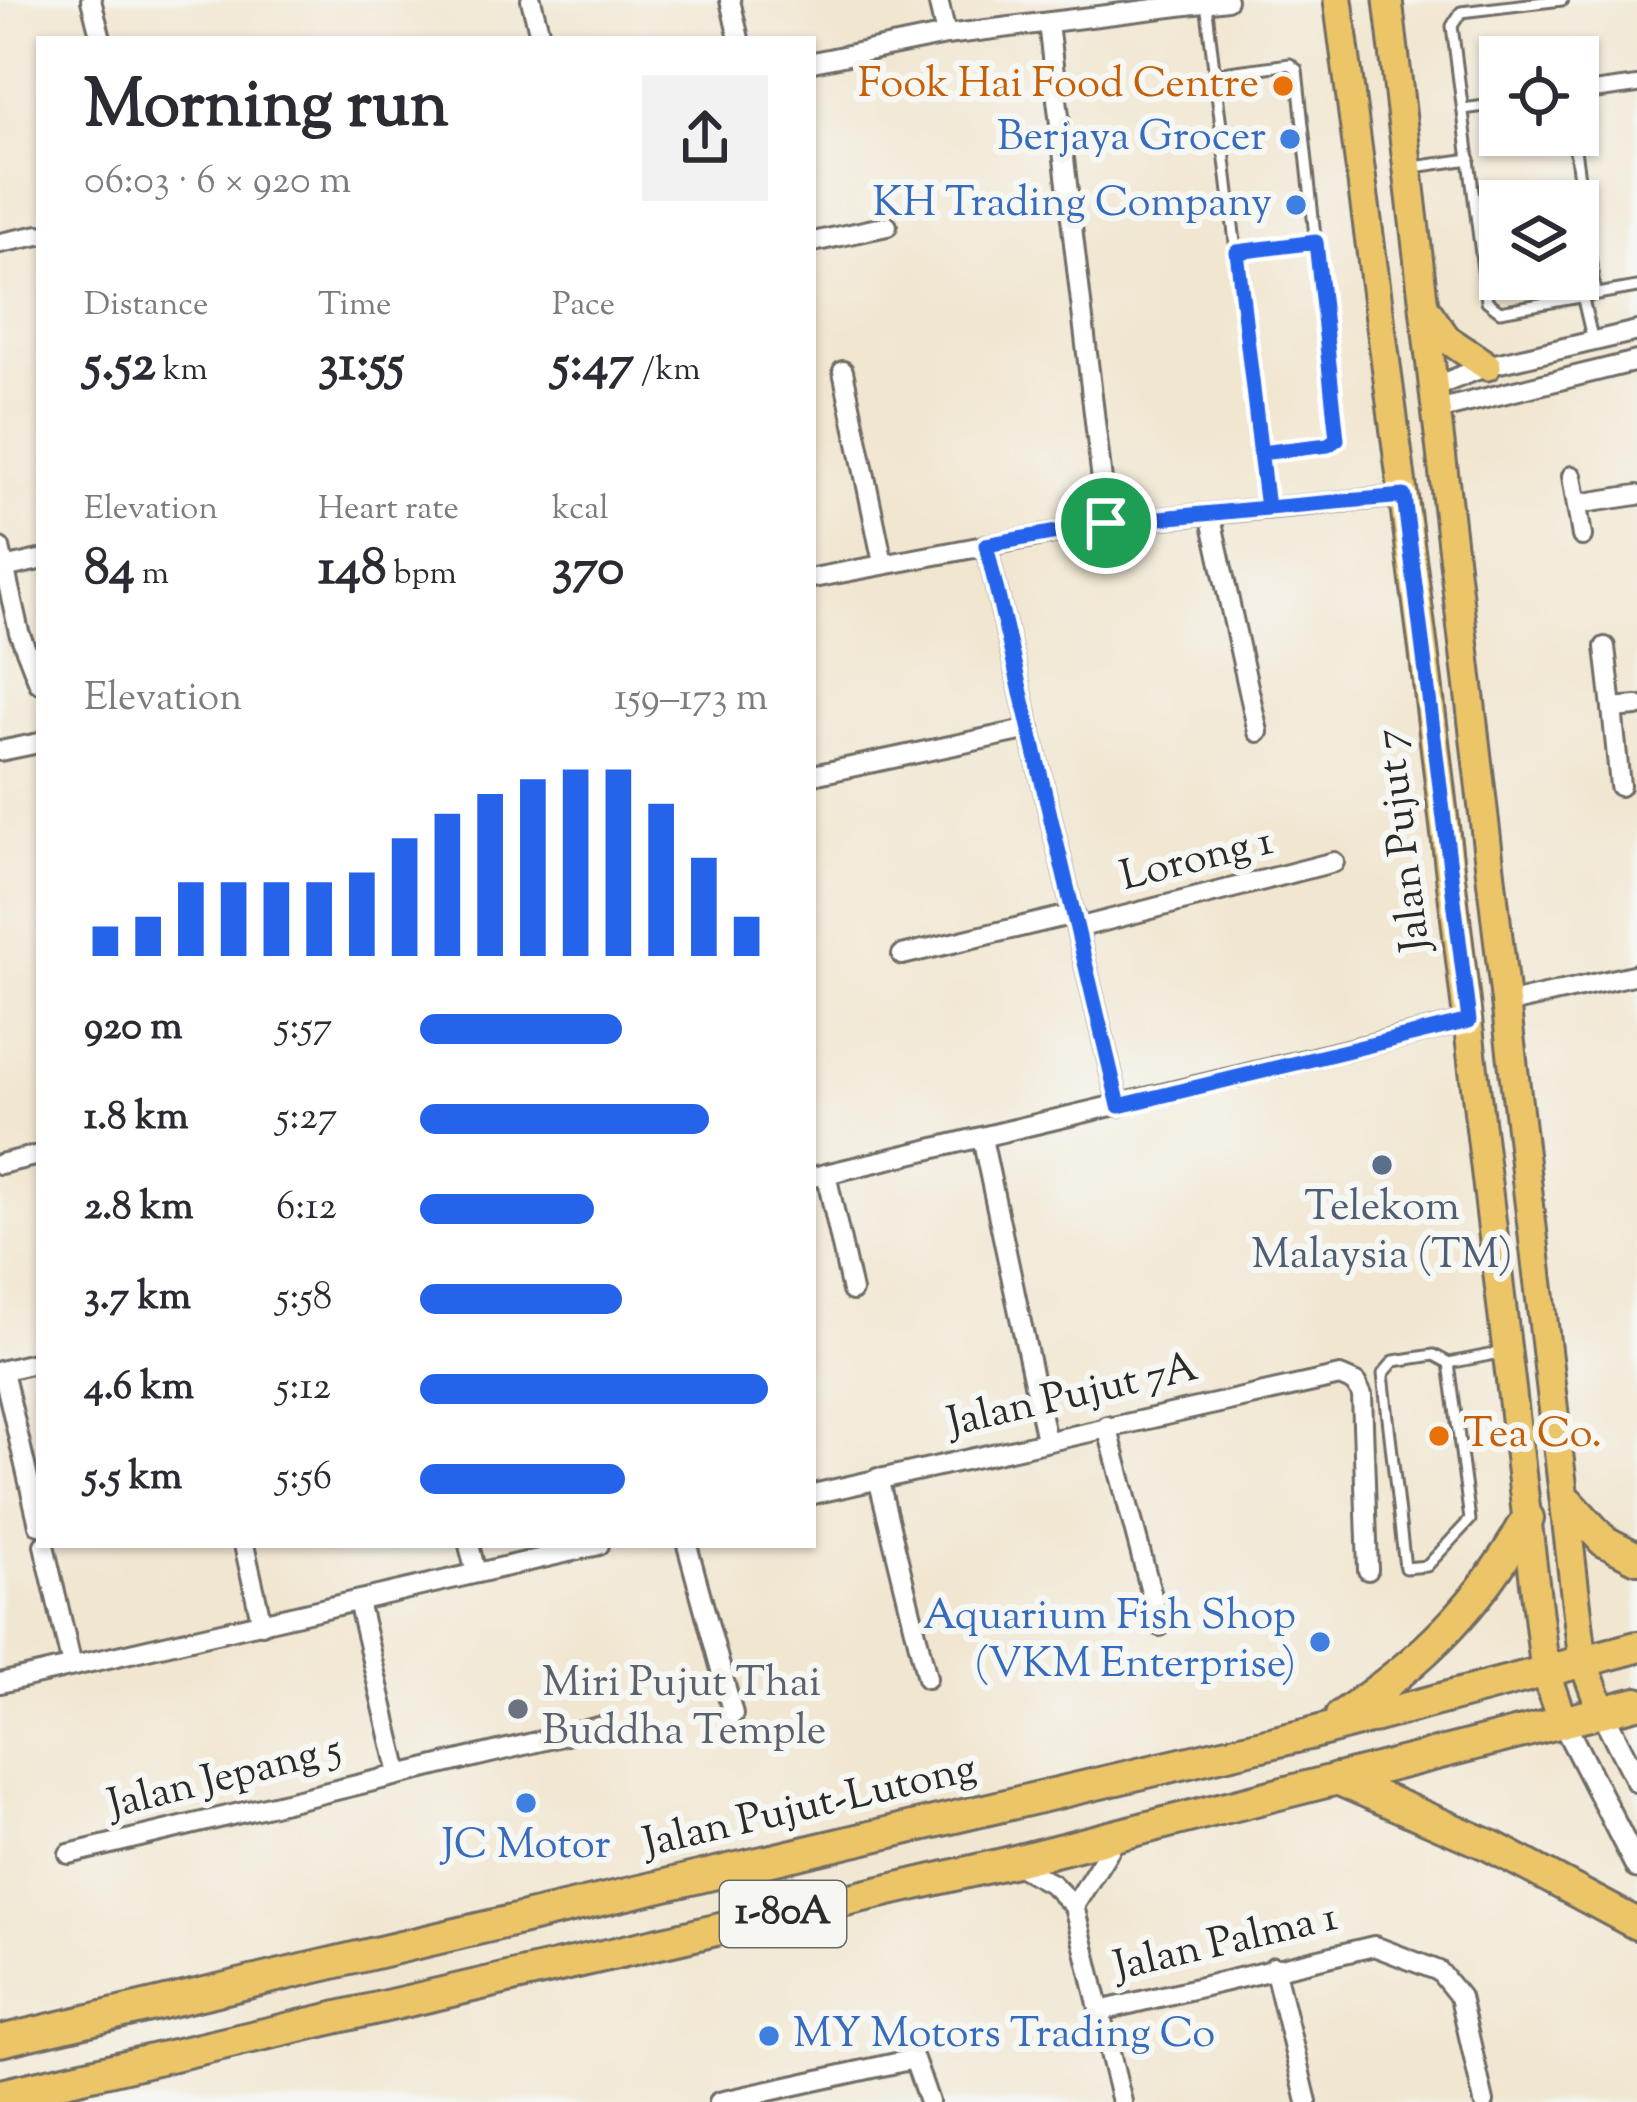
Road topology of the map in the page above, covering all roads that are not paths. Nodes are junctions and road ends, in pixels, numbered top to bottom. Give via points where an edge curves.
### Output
1 (91, 0) edge
2 (531, 0) edge
3 (730, 0) edge
4 (938, 0) edge
5 (1227, 0) edge
6 (1338, 0) edge
7 (1388, 0) edge
8 (1562, 0) edge
9 (1206, 2) edge
10 (1048, 23) junction
11 (946, 34) junction
12 (100, 36) edge
13 (540, 36) edge
14 (738, 36) edge
15 (816, 61) edge
16 (1214, 74) junction
17 (1637, 85) edge
18 (1599, 90) edge
19 (1479, 107) edge
20 (1463, 109) junction
21 (1470, 160) junction
22 (1408, 167) junction
23 (1479, 221) edge
24 (887, 226) dead end
25 (36, 236) edge
26 (816, 241) edge
27 (1316, 242) junction
28 (0, 243) edge
29 (1237, 252) junction
30 (1637, 287) edge
31 (1599, 292) edge
32 (1491, 300) edge
33 (1560, 300) edge
34 (1583, 300) edge
35 (1423, 306) junction
36 (1637, 331) edge
37 (1593, 342) junction
38 (1637, 361) edge
39 (1487, 366) junction
40 (1600, 368) junction
41 (843, 371) dead end
42 (1432, 399) junction
43 (1260, 453) junction
44 (1572, 476) dead end
45 (1637, 495) edge
46 (1404, 496) junction
47 (1577, 504) junction
48 (1267, 508) junction
49 (1210, 514) junction
50 (1106, 523) junction
51 (1582, 536) dead end
52 (986, 545) junction
53 (2, 558) edge
54 (36, 560) edge
55 (883, 563) junction
56 (816, 577) edge
57 (1605, 647) dead end
58 (1424, 652) junction
59 (36, 677) edge
60 (1637, 706) edge
61 (1612, 708) junction
62 (1030, 729) junction
63 (1258, 732) dead end
64 (36, 744) edge
65 (0, 751) edge
66 (816, 774) edge
67 (1620, 786) dead end
68 (1334, 862) dead end
69 (1075, 921) junction
70 (902, 955) dead end
71 (1637, 974) edge
72 (1510, 1003) junction
73 (1469, 1021) junction
74 (1119, 1106) junction
75 (982, 1138) junction
76 (36, 1156) edge
77 (0, 1164) edge
78 (817, 1174) edge
79 (852, 1292) dead end
80 (1511, 1352) junction
81 (36, 1363) edge
82 (1449, 1363) junction
83 (2, 1371) edge
84 (1383, 1374) junction
85 (1352, 1381) junction
86 (1107, 1426) junction
87 (1046, 1439) junction
88 (878, 1478) junction
89 (816, 1493) edge
90 (1568, 1502) junction
91 (36, 1513) edge
92 (1528, 1518) junction
93 (45, 1548) edge
94 (245, 1548) edge
95 (470, 1548) edge
96 (586, 1548) edge
97 (688, 1548) edge
98 (1637, 1558) edge
99 (1368, 1570) dead end
100 (476, 1573) junction
101 (358, 1601) junction
102 (262, 1624) junction
103 (1160, 1625) dead end
104 (1637, 1647) edge
105 (1583, 1661) junction
106 (72, 1666) junction
107 (1545, 1671) junction
108 (926, 1678) dead end
109 (0, 1683) edge
110 (1637, 1703) edge
111 (1603, 1712) junction
112 (733, 1714) dead end
113 (1563, 1722) junction
114 (598, 1727) dead end
115 (1310, 1734) junction
116 (399, 1774) junction
117 (1336, 1778) junction
118 (1637, 1781) edge
119 (1119, 1834) junction
120 (69, 1854) dead end
121 (1011, 1862) junction
122 (1637, 1867) edge
123 (1074, 1906) junction
124 (1637, 1924) edge
125 (1274, 1967) junction
126 (1100, 2011) junction
127 (0, 2041) edge
128 (84, 2076) junction
129 (0, 2095) edge
130 (753, 2098) edge
131 (63, 2102) edge
132 (719, 2102) edge
133 (929, 2102) edge
134 (1122, 2102) edge
135 (1306, 2102) edge
136 (1484, 2102) edge

1 - 12 street
2 - 13 street
3 - 14 street
4 - 11 street
5 - 9 street
6 - 46 main road, Jalan Pujut 7
7 - 22 main road, Jalan Pujut 7
8 - 20 lane via 1462,12 1452,26
9 - 10 street
9 - 16 lane
10 - 11 street
10 - 50 street
11 - 15 street
16 - 27 lane via 1295,66
16 - 29 lane
17 - 18 street
19 - 20 lane
20 - 21 lane
21 - 22 lane
21 - 23 lane
22 - 35 main road, Jalan Pujut 7
24 - 26 street
25 - 28 street
27 - 29 lane
27 - 43 lane via 1337,439
29 - 43 lane
30 - 31 lane
32 - 33 lane via 1500,311
34 - 37 lane
35 - 39 main road via 1448,339
35 - 42 main road, Jalan Pujut 7
36 - 37 street
37 - 39 street
37 - 40 street
38 - 40 street
39 - 42 street
40 - 42 street
41 - 55 street
42 - 58 main road via 1406,423 1428,597
42 - 72 main road, Jalan Pujut 7
43 - 48 lane
44 - 47 street
45 - 47 street
46 - 48 street
46 - 58 main road, Jalan Pujut 7
47 - 51 street
48 - 49 street
49 - 50 street
49 - 63 street
50 - 52 street
52 - 55 street
52 - 62 street
53 - 54 street
53 - 59 street
55 - 56 street
57 - 61 street
58 - 73 main road, Jalan Pujut 7
60 - 61 street
61 - 67 street
62 - 66 street
62 - 69 street
64 - 65 street
68 - 69 street, Lorong 1
69 - 70 street, Lorong 1
69 - 74 street
71 - 72 street
72 - 90 main road, Jalan Pujut 7
73 - 74 street
73 - 80 main road, Jalan Pujut 7
74 - 75 street
75 - 78 street
75 - 87 street
76 - 77 street
78 - 79 street
80 - 82 lane
80 - 92 main road, Jalan Pujut 7
81 - 83 street
82 - 84 lane via 1433,1354 1394,1361
82 - 84 lane via 1471,1520 1427,1565 1405,1568
83 - 91 street
84 - 85 lane
85 - 86 street, Jalan Pujut 7A via 1329,1376
85 - 99 street via 1361,1395
86 - 87 street, Jalan Pujut 7A
86 - 103 street
87 - 88 street, Jalan Pujut 7A
88 - 89 street, Jalan Pujut 7A
88 - 108 street
90 - 98 highway via 1604,1541
90 - 105 main road, Jalan Pujut 7
92 - 107 main road, Jalan Pujut 7
92 - 115 highway via 1444,1637
93 - 106 street
94 - 102 street
95 - 100 street
96 - 100 street
97 - 112 street
100 - 101 street
101 - 102 street
101 - 116 street, Jalan Jepang 5
102 - 106 street
104 - 105 highway, Jalan Pujut-Lutong
105 - 107 highway, Jalan Pujut-Lutong
105 - 111 main road, Jalan Pujut 7
106 - 109 street
107 - 113 main road, Jalan Pujut 7
107 - 115 highway, Jalan Pujut-Lutong
110 - 111 highway, 1-80A
111 - 113 highway, 1-80A
111 - 118 street
113 - 117 highway, 1-80A
113 - 122 street
114 - 116 street, Jalan Jepang 5
115 - 127 highway, Jalan Pujut-Lutong
116 - 120 street, Jalan Jepang 5
117 - 119 highway, 1-80A
117 - 124 highway via 1540,1870
119 - 121 highway, 1-80A
119 - 123 street
121 - 123 street
121 - 128 highway, 1-80A
123 - 126 street
125 - 126 street, Jalan Palma 1
125 - 135 street
125 - 136 street, Jalan Palma 1 via 1374,1946 1439,1971 1460,1997
126 - 134 street
128 - 129 highway, 1-80A
128 - 131 street
130 - 132 street
130 - 133 street via 914,2059

